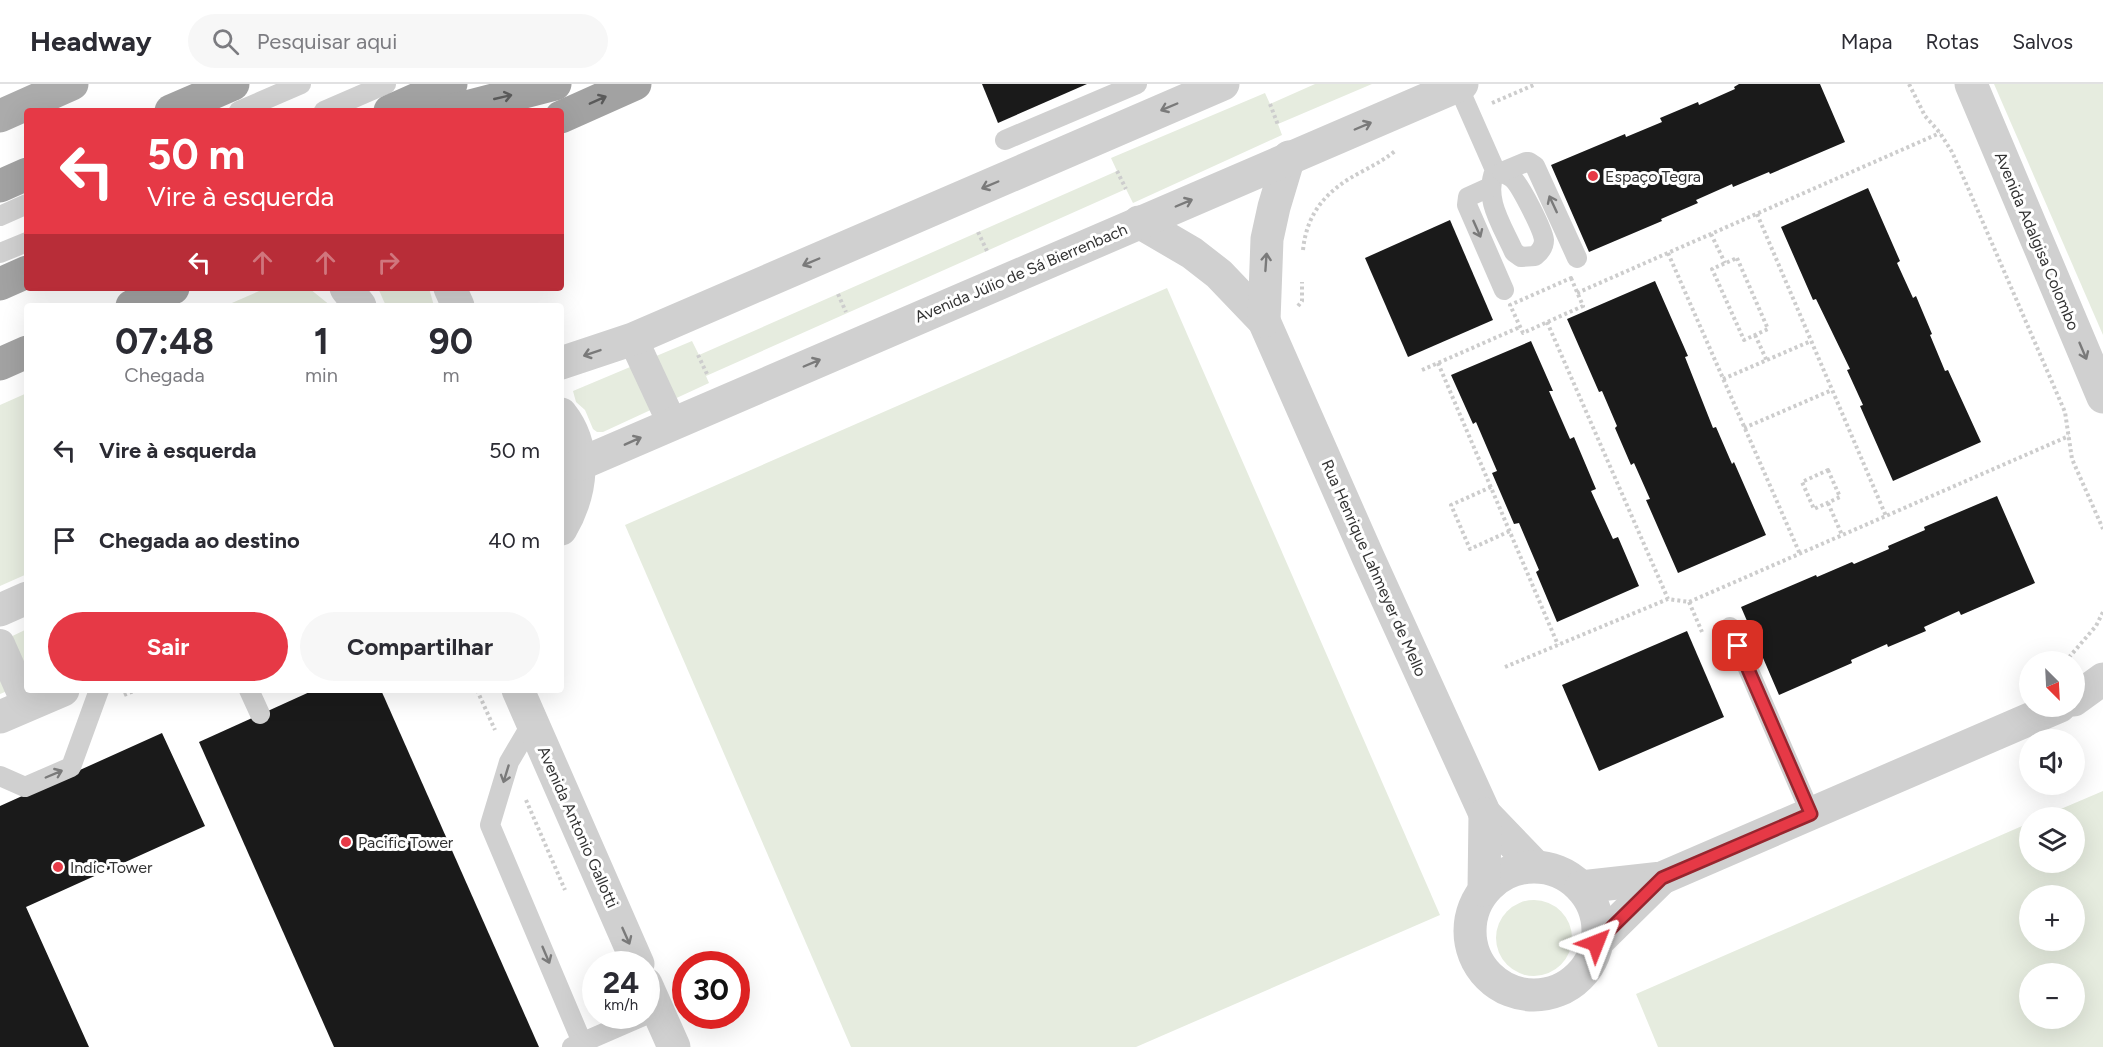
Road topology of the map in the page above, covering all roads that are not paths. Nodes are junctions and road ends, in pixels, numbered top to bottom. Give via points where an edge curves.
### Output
1 (72, 84) edge
2 (233, 84) edge
3 (301, 84) edge
4 (386, 84) edge
5 (451, 84) edge
6 (555, 84) edge
7 (634, 84) edge
8 (1137, 84) edge
9 (1971, 84) edge
10 (1212, 86) edge
11 (1463, 94) edge
12 (178, 108) edge
13 (246, 108) edge
14 (331, 108) edge
15 (397, 108) edge
16 (463, 108) edge
17 (0, 116) edge
18 (564, 116) edge
19 (1005, 140) dead end
20 (1289, 157) junction
21 (24, 175) edge
22 (1496, 177) junction
23 (0, 186) edge
24 (24, 205) edge
25 (0, 216) edge
26 (1139, 222) junction
27 (24, 243) edge
28 (0, 253) edge
29 (1577, 258) dead end
30 (24, 273) edge
31 (0, 284) edge
32 (1504, 290) dead end
33 (166, 291) edge
34 (348, 291) edge
35 (139, 303) edge
36 (358, 303) edge
37 (1264, 321) junction
38 (633, 339) junction
39 (24, 353) edge
40 (564, 362) edge
41 (0, 364) edge
42 (2103, 397) edge
43 (564, 419) edge
44 (672, 423) junction
45 (579, 464) junction
46 (564, 524) edge
47 (24, 599) edge
48 (0, 610) edge
49 (1730, 627) dead end
50 (0, 644) edge
51 (56, 693) edge
52 (98, 693) edge
53 (250, 693) edge
54 (519, 693) edge
55 (14, 711) edge
56 (260, 714) dead end
57 (2035, 717) edge
58 (532, 723) junction
59 (0, 776) edge
60 (1485, 814) junction
61 (1811, 814) junction
62 (1535, 866) junction
63 (1662, 878) junction
64 (1581, 887) junction
65 (1484, 890) junction
66 (1596, 943) junction
67 (632, 951) edge
68 (660, 1025) edge
69 (608, 1029) edge
70 (580, 1045) edge
71 (674, 1047) edge

1 - 17 main road
2 - 12 highway
3 - 13 lane
4 - 14 lane
5 - 15 highway
16 -> 6 highway
18 -> 7 highway
8 - 19 lane
9 -> 42 street, Avenida Adalgisa Colombo
10 -> 38 street
20 -> 11 street, Avenida Júlio de Sá Bierrenbach
11 - 22 lane
26 -> 20 street, Avenida Júlio de Sá Bierrenbach
37 -> 20 street, Rua Henrique Lahmeyer de Mello via 1267,239
21 - 23 highway
29 -> 22 lane via 1535,166 1526,162
22 -> 32 lane via 1468,197 1467,205
24 - 25 lane
26 - 37 street, Rua Henrique Lahmeyer de Mello via 1219,274
44 -> 26 street, Avenida Júlio de Sá Bierrenbach
27 - 28 lane
30 - 31 highway
33 - 35 highway
34 - 36 street
37 - 60 street, Rua Henrique Lahmeyer de Mello
38 -> 40 street
38 - 44 street
39 - 41 highway
43 - 45 street via 575,439
45 -> 44 street, Avenida Júlio de Sá Bierrenbach
45 - 46 street via 579,488
47 - 48 street
49 - 61 lane
50 - 55 street
51 - 55 street
59 -> 52 lane via 25,787 71,767
53 - 56 lane
54 - 58 street, Avenida Antonio Gallotti
57 - 61 street
58 -> 67 street, Avenida Antonio Gallotti
58 -> 70 lane via 509,762 490,825
60 - 62 street, Rua Henrique Lahmeyer de Mello
60 - 65 street, Rua Henrique Lahmeyer de Mello
61 - 63 street
62 - 64 street via 1565,875
62 - 65 street via 1510,871
63 - 64 street
63 - 66 street
64 - 66 street via 1596,913
65 - 66 street via 1474,907 1471,945 1478,963 1501,986 1533,995 1565,987 1591,961
68 - 71 street
69 - 70 lane

